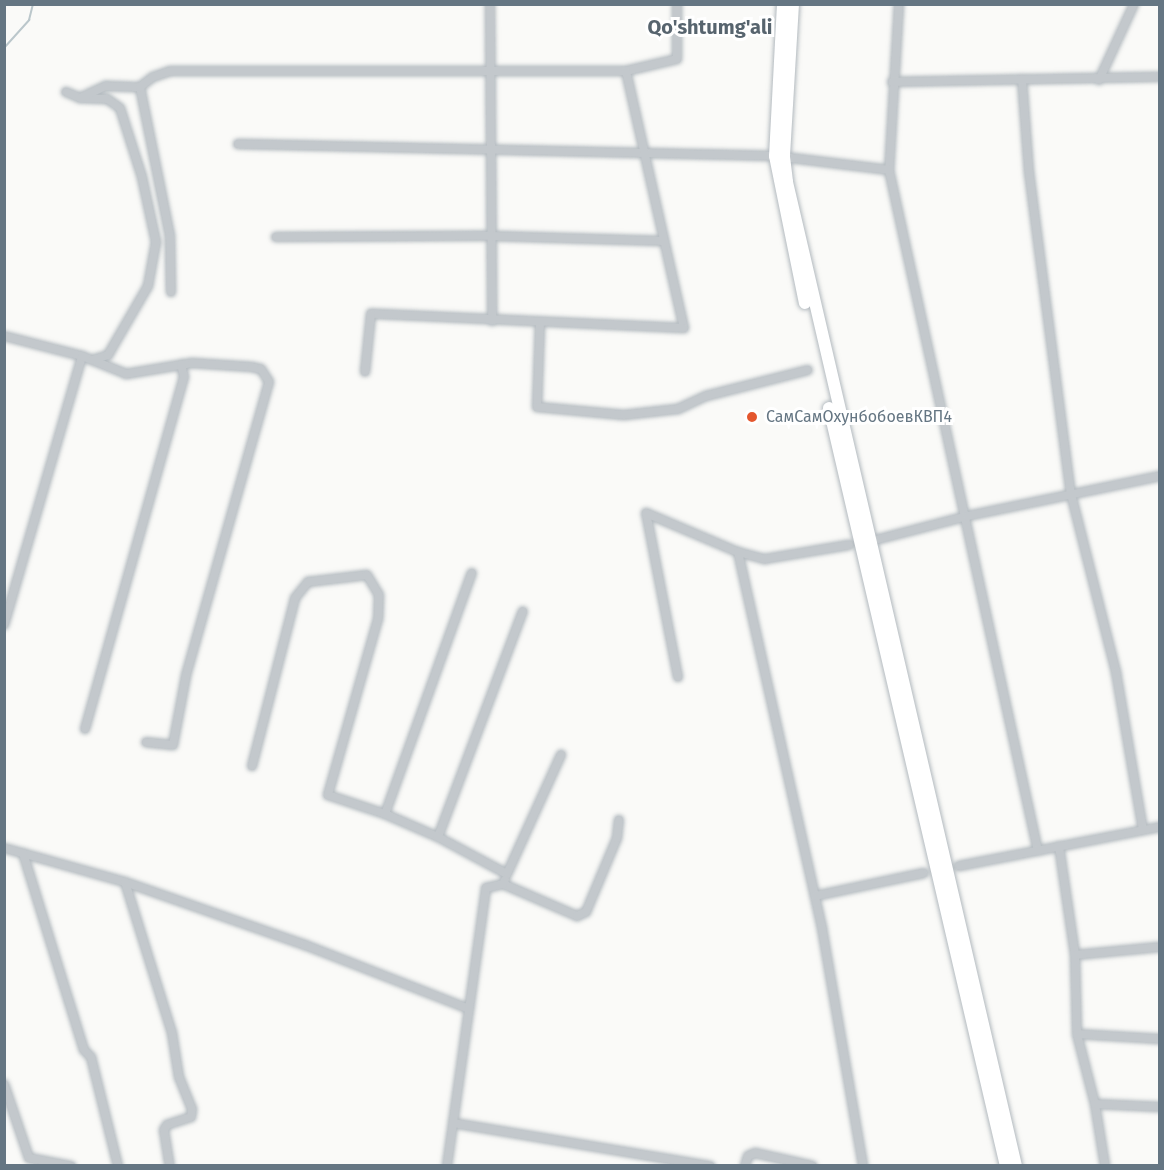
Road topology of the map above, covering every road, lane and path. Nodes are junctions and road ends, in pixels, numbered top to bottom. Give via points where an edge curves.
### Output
1 (490, 4) edge
2 (677, 4) edge
3 (783, 4) edge
4 (793, 4) edge
5 (899, 4) edge
6 (1134, 4) edge
7 (626, 71) junction
8 (489, 74) junction
9 (1160, 77) edge
10 (1023, 79) junction
11 (1099, 80) junction
12 (892, 82) junction
13 (140, 87) junction
14 (66, 92) dead end
15 (80, 98) junction
16 (238, 144) dead end
17 (494, 151) junction
18 (644, 153) junction
19 (779, 156) junction
20 (889, 170) junction
21 (492, 236) junction
22 (276, 237) dead end
23 (664, 241) junction
24 (171, 292) dead end
25 (492, 321) junction
26 (540, 323) junction
27 (4, 336) edge
28 (82, 356) junction
29 (92, 360) junction
30 (181, 364) junction
31 (807, 370) dead end
32 (365, 372) dead end
33 (1160, 476) edge
34 (1071, 494) junction
35 (968, 516) junction
36 (879, 539) dead end
37 (849, 545) dead end
38 (738, 552) junction
39 (472, 573) dead end
40 (523, 610) dead end
41 (4, 625) edge
42 (678, 677) dead end
43 (85, 729) dead end
44 (146, 742) dead end
45 (561, 755) dead end
46 (252, 766) dead end
47 (385, 814) junction
48 (620, 820) dead end
49 (1160, 827) edge
50 (1143, 830) junction
51 (438, 837) junction
52 (1059, 846) junction
53 (4, 848) edge
54 (1038, 851) junction
55 (23, 853) junction
56 (958, 866) dead end
57 (924, 873) dead end
58 (507, 874) junction
59 (124, 882) junction
60 (503, 884) junction
61 (815, 896) junction
62 (1160, 947) edge
63 (1076, 955) junction
64 (469, 1009) junction
65 (1077, 1034) junction
66 (1160, 1039) edge
67 (4, 1084) edge
68 (1095, 1104) junction
69 (1160, 1107) edge
70 (453, 1123) junction
71 (71, 1166) edge
72 (118, 1166) edge
73 (170, 1166) edge
74 (447, 1166) edge
75 (710, 1166) edge
76 (745, 1166) edge
77 (813, 1166) edge
78 (863, 1166) edge
79 (1006, 1166) edge
80 (1016, 1166) edge
81 (1104, 1166) edge

1 - 8 street
2 - 7 street via 677,59
3 - 19 main road
4 - 19 main road
5 - 12 street
6 - 11 street
7 - 8 street
7 - 18 street
8 - 13 street via 170,71
8 - 17 street
9 - 11 street
10 - 11 street
10 - 12 street via 992,83
10 - 34 street via 1029,172
12 - 20 street
13 - 15 street via 106,86
13 - 24 street via 170,236
14 - 15 street
15 - 29 street via 107,99 120,108 142,177 156,242 148,286 108,355
16 - 17 street
17 - 18 street
17 - 21 street
18 - 19 street
18 - 23 street
19 - 20 street
19 - 79 main road via 861,552
19 - 80 main road
20 - 35 street
21 - 22 street
21 - 23 street
21 - 25 street
23 - 26 street via 684,328
25 - 26 street
25 - 32 street via 371,314
26 - 31 street via 537,407 624,415 678,409 706,396
27 - 28 street
28 - 29 street
28 - 41 street
29 - 30 street via 126,374
30 - 43 street via 184,377
30 - 44 street via 252,367 261,369 269,381 192,656 173,745
33 - 34 street
34 - 35 street
34 - 50 street via 1116,672
35 - 36 street
35 - 54 street
37 - 38 street via 765,559
38 - 42 street via 646,513
38 - 61 street
39 - 47 street
40 - 51 street
45 - 58 street
46 - 47 street via 295,598 308,582 367,575 379,595 378,619 328,795
47 - 51 street
48 - 60 street via 617,838 586,912 577,916
49 - 50 street
50 - 52 street
51 - 58 street
52 - 54 street
52 - 63 street
53 - 55 street
54 - 56 street
55 - 59 street
55 - 72 street via 84,1050 91,1057
57 - 61 street
58 - 60 street
59 - 64 street via 305,945
59 - 73 street via 172,1033 179,1077 192,1108 191,1117 167,1125 164,1130
60 - 64 street via 486,888
61 - 78 street
62 - 63 street
63 - 65 street
64 - 70 street
65 - 66 street
65 - 68 street
67 - 71 street via 29,1158
68 - 69 street
68 - 81 street
70 - 74 street
70 - 75 street
76 - 77 street via 748,1156 755,1153

